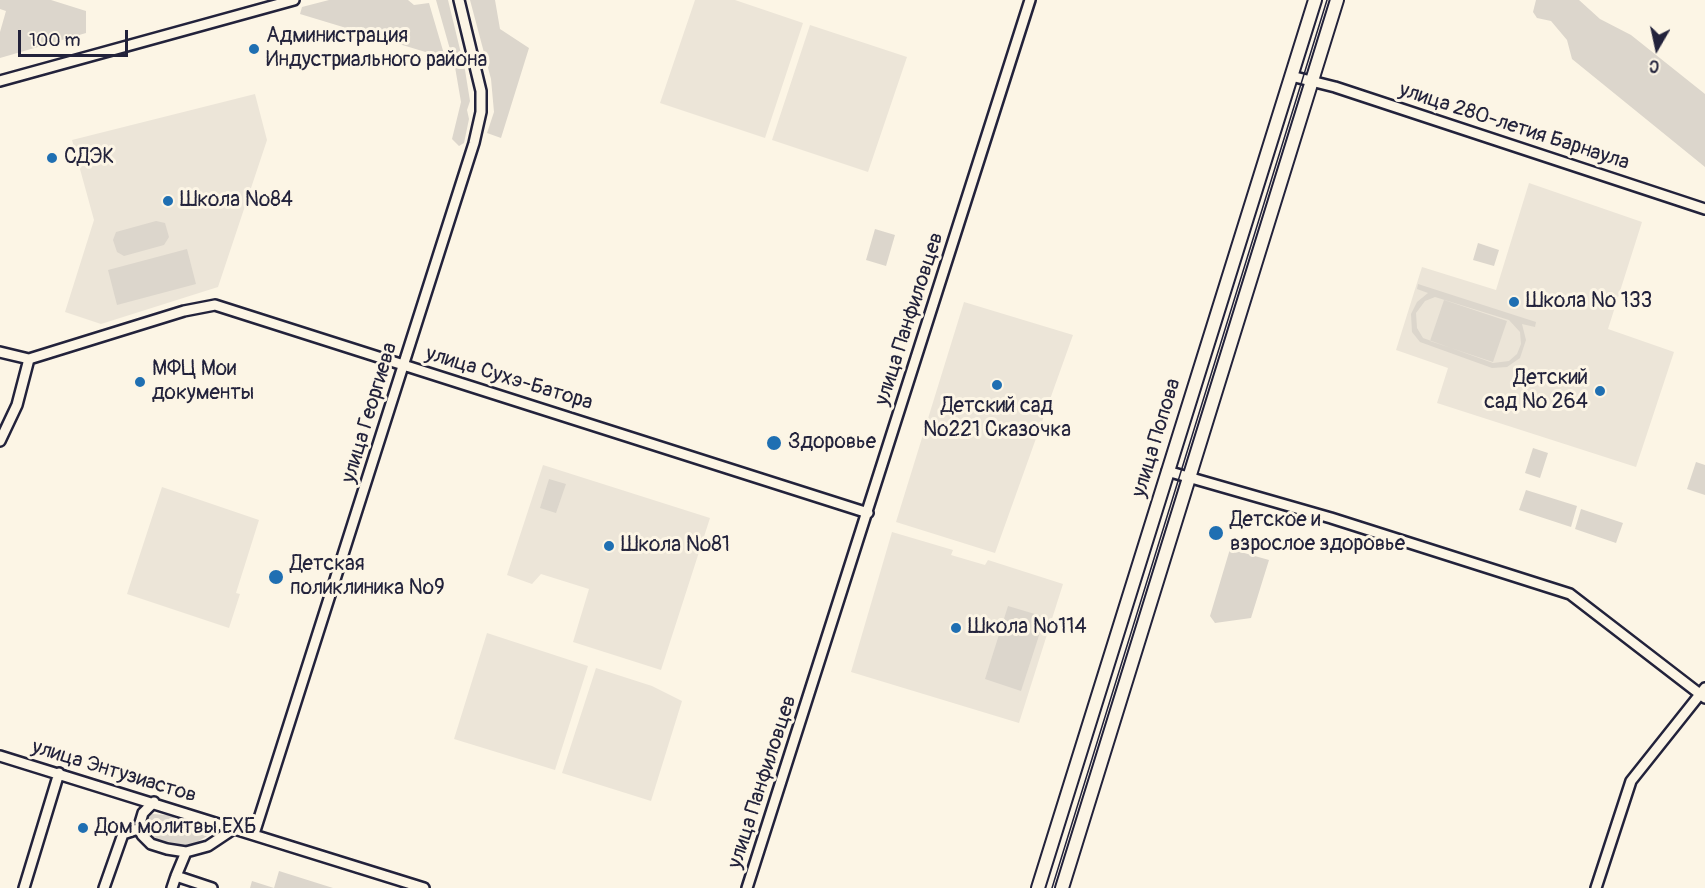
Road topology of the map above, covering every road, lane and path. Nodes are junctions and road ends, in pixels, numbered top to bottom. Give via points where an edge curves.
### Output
1 (294, 0) edge
2 (459, 0) edge
3 (1030, 0) edge
4 (1315, 0) edge
5 (1337, 0) edge
6 (1291, 76) junction
7 (1312, 80) junction
8 (0, 81) edge
9 (1705, 209) edge
10 (0, 352) edge
11 (29, 359) junction
12 (404, 365) junction
13 (0, 441) edge
14 (1167, 471) junction
15 (1188, 477) junction
16 (868, 513) junction
17 (1704, 693) edge
18 (0, 756) edge
19 (59, 773) junction
20 (154, 802) junction
21 (141, 828) junction
22 (235, 828) junction
23 (254, 834) junction
24 (186, 852) junction
25 (176, 876) junction
26 (24, 888) edge
27 (104, 888) edge
28 (172, 888) edge
29 (212, 888) edge
30 (424, 888) edge
31 (747, 888) edge
32 (1038, 888) edge
33 (1062, 888) edge
34 (1596, 888) edge

1 - 8 street
2 - 12 street, улица Георгиева via 477,70 481,112 471,156
3 - 16 street, улица Панфиловцев
4 - 6 main road, улица Попова
5 - 7 main road, улица Попова
6 - 7 street, улица 280-летия Барнаула
6 - 14 main road, улица Попова
7 - 9 street, улица 280-летия Барнаула
7 - 15 main road, улица Попова
10 - 11 street
11 - 12 street, улица Сухэ-Батора via 215,305
11 - 13 street via 17,405
12 - 16 street, улица Сухэ-Батора
12 - 23 street, улица Георгиева
14 - 15 street
14 - 32 main road, улица Попова
15 - 17 street via 1570,594
15 - 33 main road, улица Попова
16 - 31 street, улица Панфиловцев
17 - 34 street via 1631,781
18 - 19 street, улица Энтузиастов
19 - 20 street, улица Энтузиастов
19 - 26 street
20 - 21 street via 143,813
20 - 22 street, улица Энтузиастов
21 - 24 street via 151,844
21 - 27 street via 123,834
22 - 23 street, улица Энтузиастов
22 - 24 street via 208,846
23 - 30 street, улица Энтузиастов
24 - 25 street
25 - 28 street
25 - 29 street

